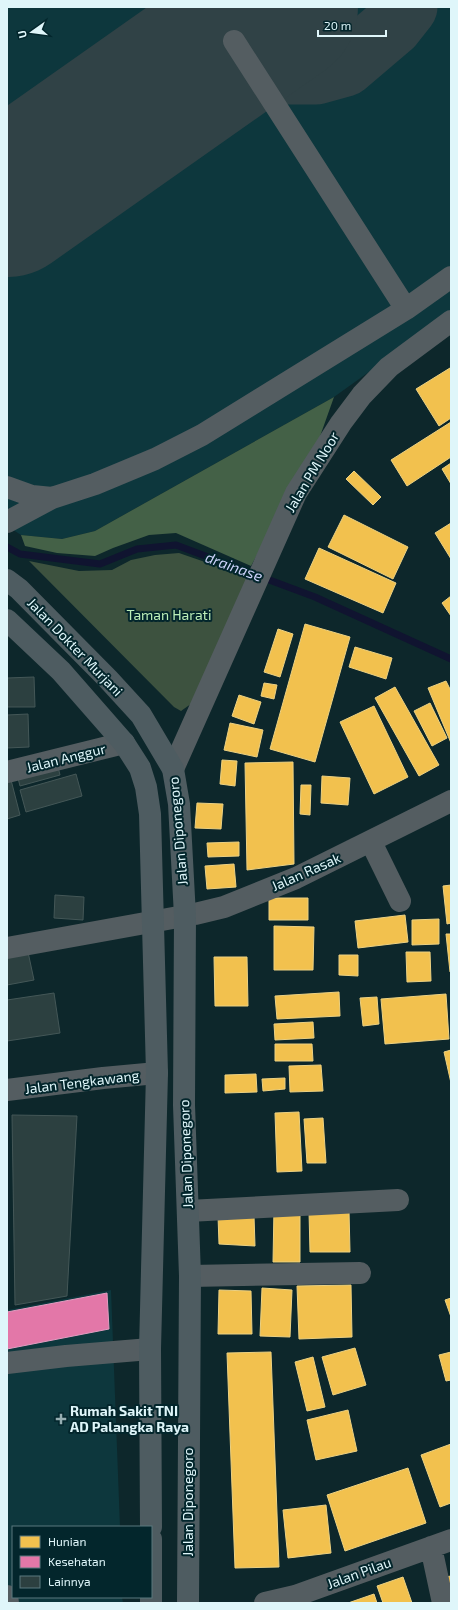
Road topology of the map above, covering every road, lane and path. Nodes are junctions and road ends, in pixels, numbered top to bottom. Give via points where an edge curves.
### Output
1 (234, 40) dead end
2 (451, 277) edge
3 (406, 309) junction
4 (451, 321) edge
5 (7, 487) edge
6 (52, 498) junction
7 (7, 522) edge
8 (7, 580) edge
9 (7, 620) edge
10 (141, 715) joint
11 (124, 743) junction
12 (173, 769) junction
13 (7, 772) edge
14 (451, 801) edge
15 (371, 842) junction
16 (400, 901) dead end
17 (185, 916) junction
18 (153, 921) junction
19 (7, 948) edge
20 (157, 1073) junction
21 (7, 1090) edge
22 (398, 1200) dead end
23 (188, 1212) junction
24 (360, 1273) dead end
25 (190, 1276) junction
26 (150, 1349) junction
27 (7, 1363) edge
28 (151, 1526) edge
29 (451, 1540) edge
30 (430, 1547) junction
31 (7, 1596) edge
32 (8, 1603) edge
33 (188, 1603) edge
34 (265, 1603) edge
35 (443, 1603) edge

1 - 3 street
2 - 3 street
3 - 6 street via 202,435 148,462
4 - 12 street, Jalan PM Noor via 389,367 362,395 296,493
5 - 6 street via 32,496
6 - 7 street
8 - 10 main road, Jalan Dokter Murjani via 30,600
9 - 11 main road, Jalan Dokter Murjani via 61,672
10 - 12 main road, Jalan Diponegoro
11 - 13 street, Jalan Anggur
11 - 18 main road, Jalan Diponegoro via 140,768 146,786 150,814
12 - 17 main road, Jalan Diponegoro via 179,804
14 - 15 street, Jalan Rasak
15 - 16 street
15 - 17 street, Jalan Rasak via 281,884 224,907
17 - 18 street, Jalan Rasak
17 - 23 main road, Jalan Diponegoro via 184,1106
18 - 19 street, Jalan Rasak
18 - 20 main road, Jalan Diponegoro
20 - 21 street, Jalan Tengkawang
20 - 26 main road, Jalan Diponegoro
22 - 23 street
23 - 25 main road, Jalan Diponegoro
24 - 25 street
25 - 33 main road, Jalan Diponegoro
26 - 27 street
26 - 28 main road, Jalan Diponegoro
29 - 30 street, Jalan Pilau
30 - 34 street, Jalan Pilau via 295,1596
30 - 35 street
31 - 32 street

